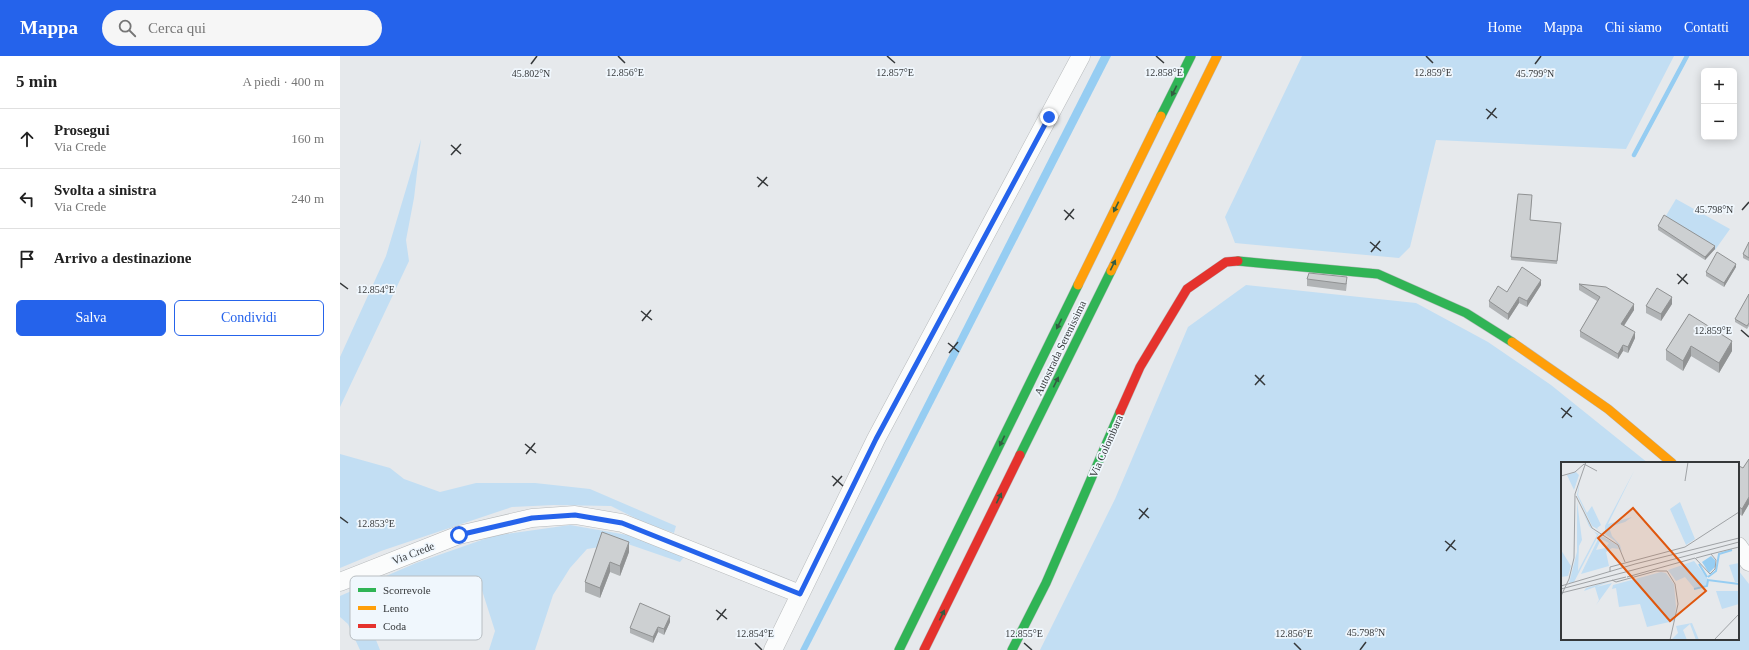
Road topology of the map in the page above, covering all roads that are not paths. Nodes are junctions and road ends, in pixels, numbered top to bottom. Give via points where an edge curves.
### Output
1 (1081, 56) edge
2 (1191, 56) edge
3 (1217, 56) edge
4 (1671, 462) edge
5 (1739, 547) edge
6 (1749, 562) edge
7 (355, 576) edge
8 (350, 578) edge
9 (340, 582) edge
10 (800, 594) junction
11 (773, 650) edge
12 (899, 650) edge
13 (924, 650) edge
14 (1012, 650) edge

1 - 10 street via 876,439
2 -> 12 main road, Autostrada Serenissima
13 -> 3 main road, Autostrada Serenissima
4 - 14 main road, Via Colombara via 1608,409 1522,348 1466,313 1378,274 1243,260 1226,262 1187,289 1140,367 1046,582
5 - 6 street
7 - 10 street, Via Crede via 459,535 532,518 575,515 622,523
8 - 9 street, Via Crede
10 - 11 street

